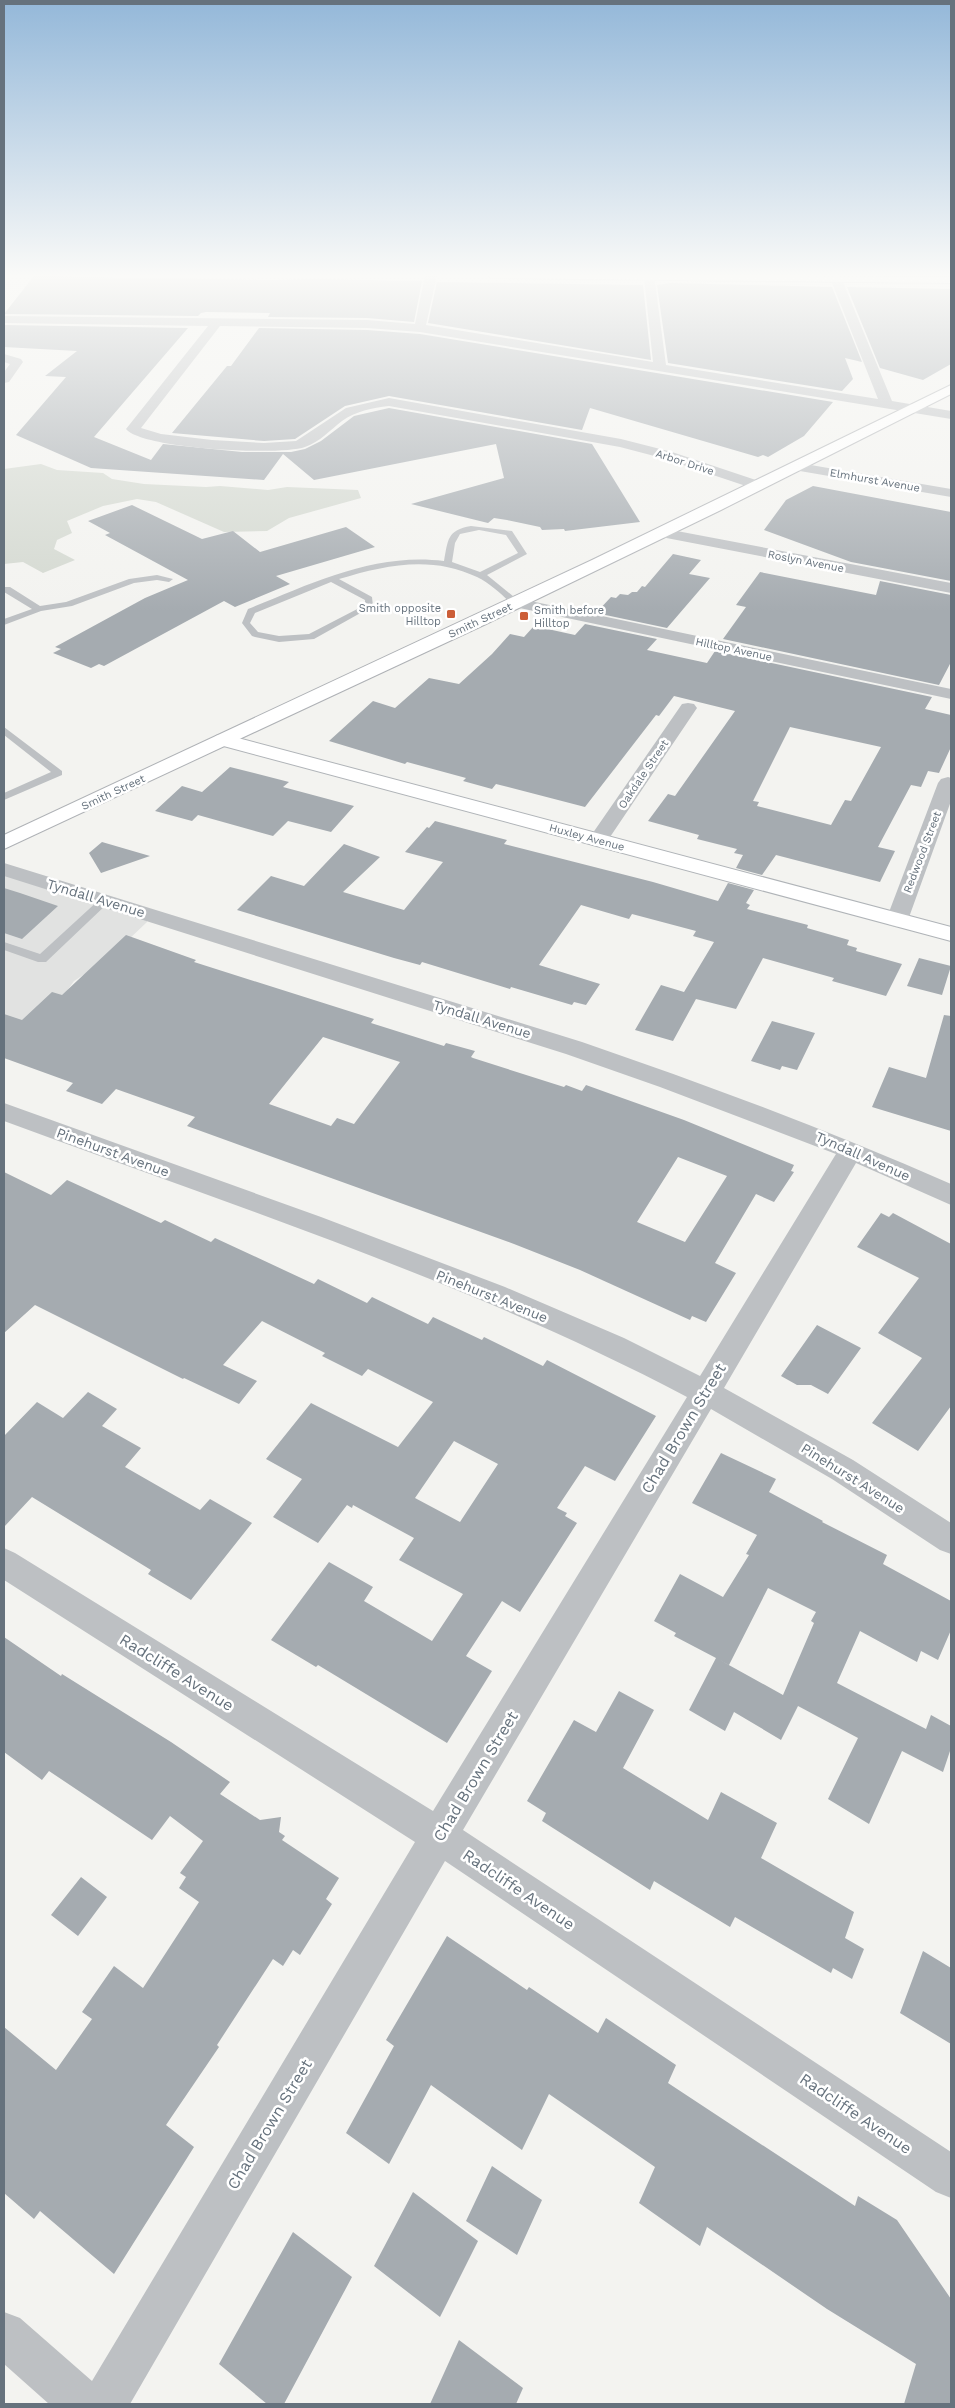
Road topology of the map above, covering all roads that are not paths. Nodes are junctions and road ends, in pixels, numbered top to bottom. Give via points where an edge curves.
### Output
1 (165, 387) edge
2 (779, 387) edge
3 (880, 387) edge
4 (951, 389) edge
5 (887, 405) junction
6 (912, 409) junction
7 (951, 415) edge
8 (798, 467) junction
9 (760, 486) junction
10 (951, 493) edge
11 (661, 533) junction
12 (448, 562) junction
13 (481, 575) junction
14 (169, 580) dead end
15 (334, 580) junction
16 (951, 588) edge
17 (4, 590) edge
18 (516, 603) junction
19 (39, 609) junction
20 (4, 622) edge
21 (951, 694) edge
22 (688, 708) dead end
23 (4, 730) edge
24 (223, 740) junction
25 (948, 783) dead end
26 (4, 797) edge
27 (598, 840) junction
28 (4, 843) edge
29 (4, 869) edge
30 (104, 901) junction
31 (897, 920) junction
32 (951, 934) edge
33 (4, 946) edge
34 (4, 1112) edge
35 (851, 1150) junction
36 (951, 1195) edge
37 (705, 1392) junction
38 (951, 1540) edge
39 (4, 1563) edge
40 (439, 1836) junction
41 (951, 2177) edge
42 (4, 2334) edge
43 (83, 2404) edge
44 (104, 2404) edge

1 - 9 street, Arbor Drive via 132,429 136,434 158,439 287,446 308,440 340,416 365,404 389,402 621,443
2 - 5 street
3 - 5 street
4 - 6 main road, Smith Street
5 - 6 street
6 - 7 street
6 - 8 main road, Smith Street
8 - 9 main road, Smith Street
8 - 10 street, Elmhurst Avenue
9 - 11 main road, Smith Street
11 - 16 street, Roslyn Avenue
11 - 18 main road, Smith Street
12 - 13 lane
12 - 13 lane via 453,538 460,531 480,527 509,533 523,554
12 - 15 lane via 419,559 383,563
13 - 18 lane
14 - 19 lane via 142,578 72,604
15 - 15 lane via 251,611 246,623 255,634 279,639 311,637 369,606 369,599
17 - 19 lane
18 - 21 street, Hilltop Avenue
18 - 24 main road, Smith Street
19 - 20 lane
22 - 27 street, Oakdale Street
23 - 26 lane via 58,773
24 - 27 main road, Huxley Avenue
24 - 28 main road, Smith Street
25 - 31 street, Redwood Street
27 - 31 main road, Huxley Avenue
29 - 30 street, Tyndall Avenue
30 - 33 lane via 42,959
30 - 35 street, Tyndall Avenue via 574,1048 719,1098
31 - 32 main road, Huxley Avenue
34 - 37 street, Pinehurst Avenue via 496,1296
35 - 36 street, Tyndall Avenue
35 - 37 street, Chad Brown Street
37 - 38 street, Pinehurst Avenue via 828,1461
37 - 40 street, Chad Brown Street
39 - 40 street, Radcliffe Avenue
40 - 41 street, Radcliffe Avenue
40 - 44 street, Chad Brown Street
42 - 43 street

